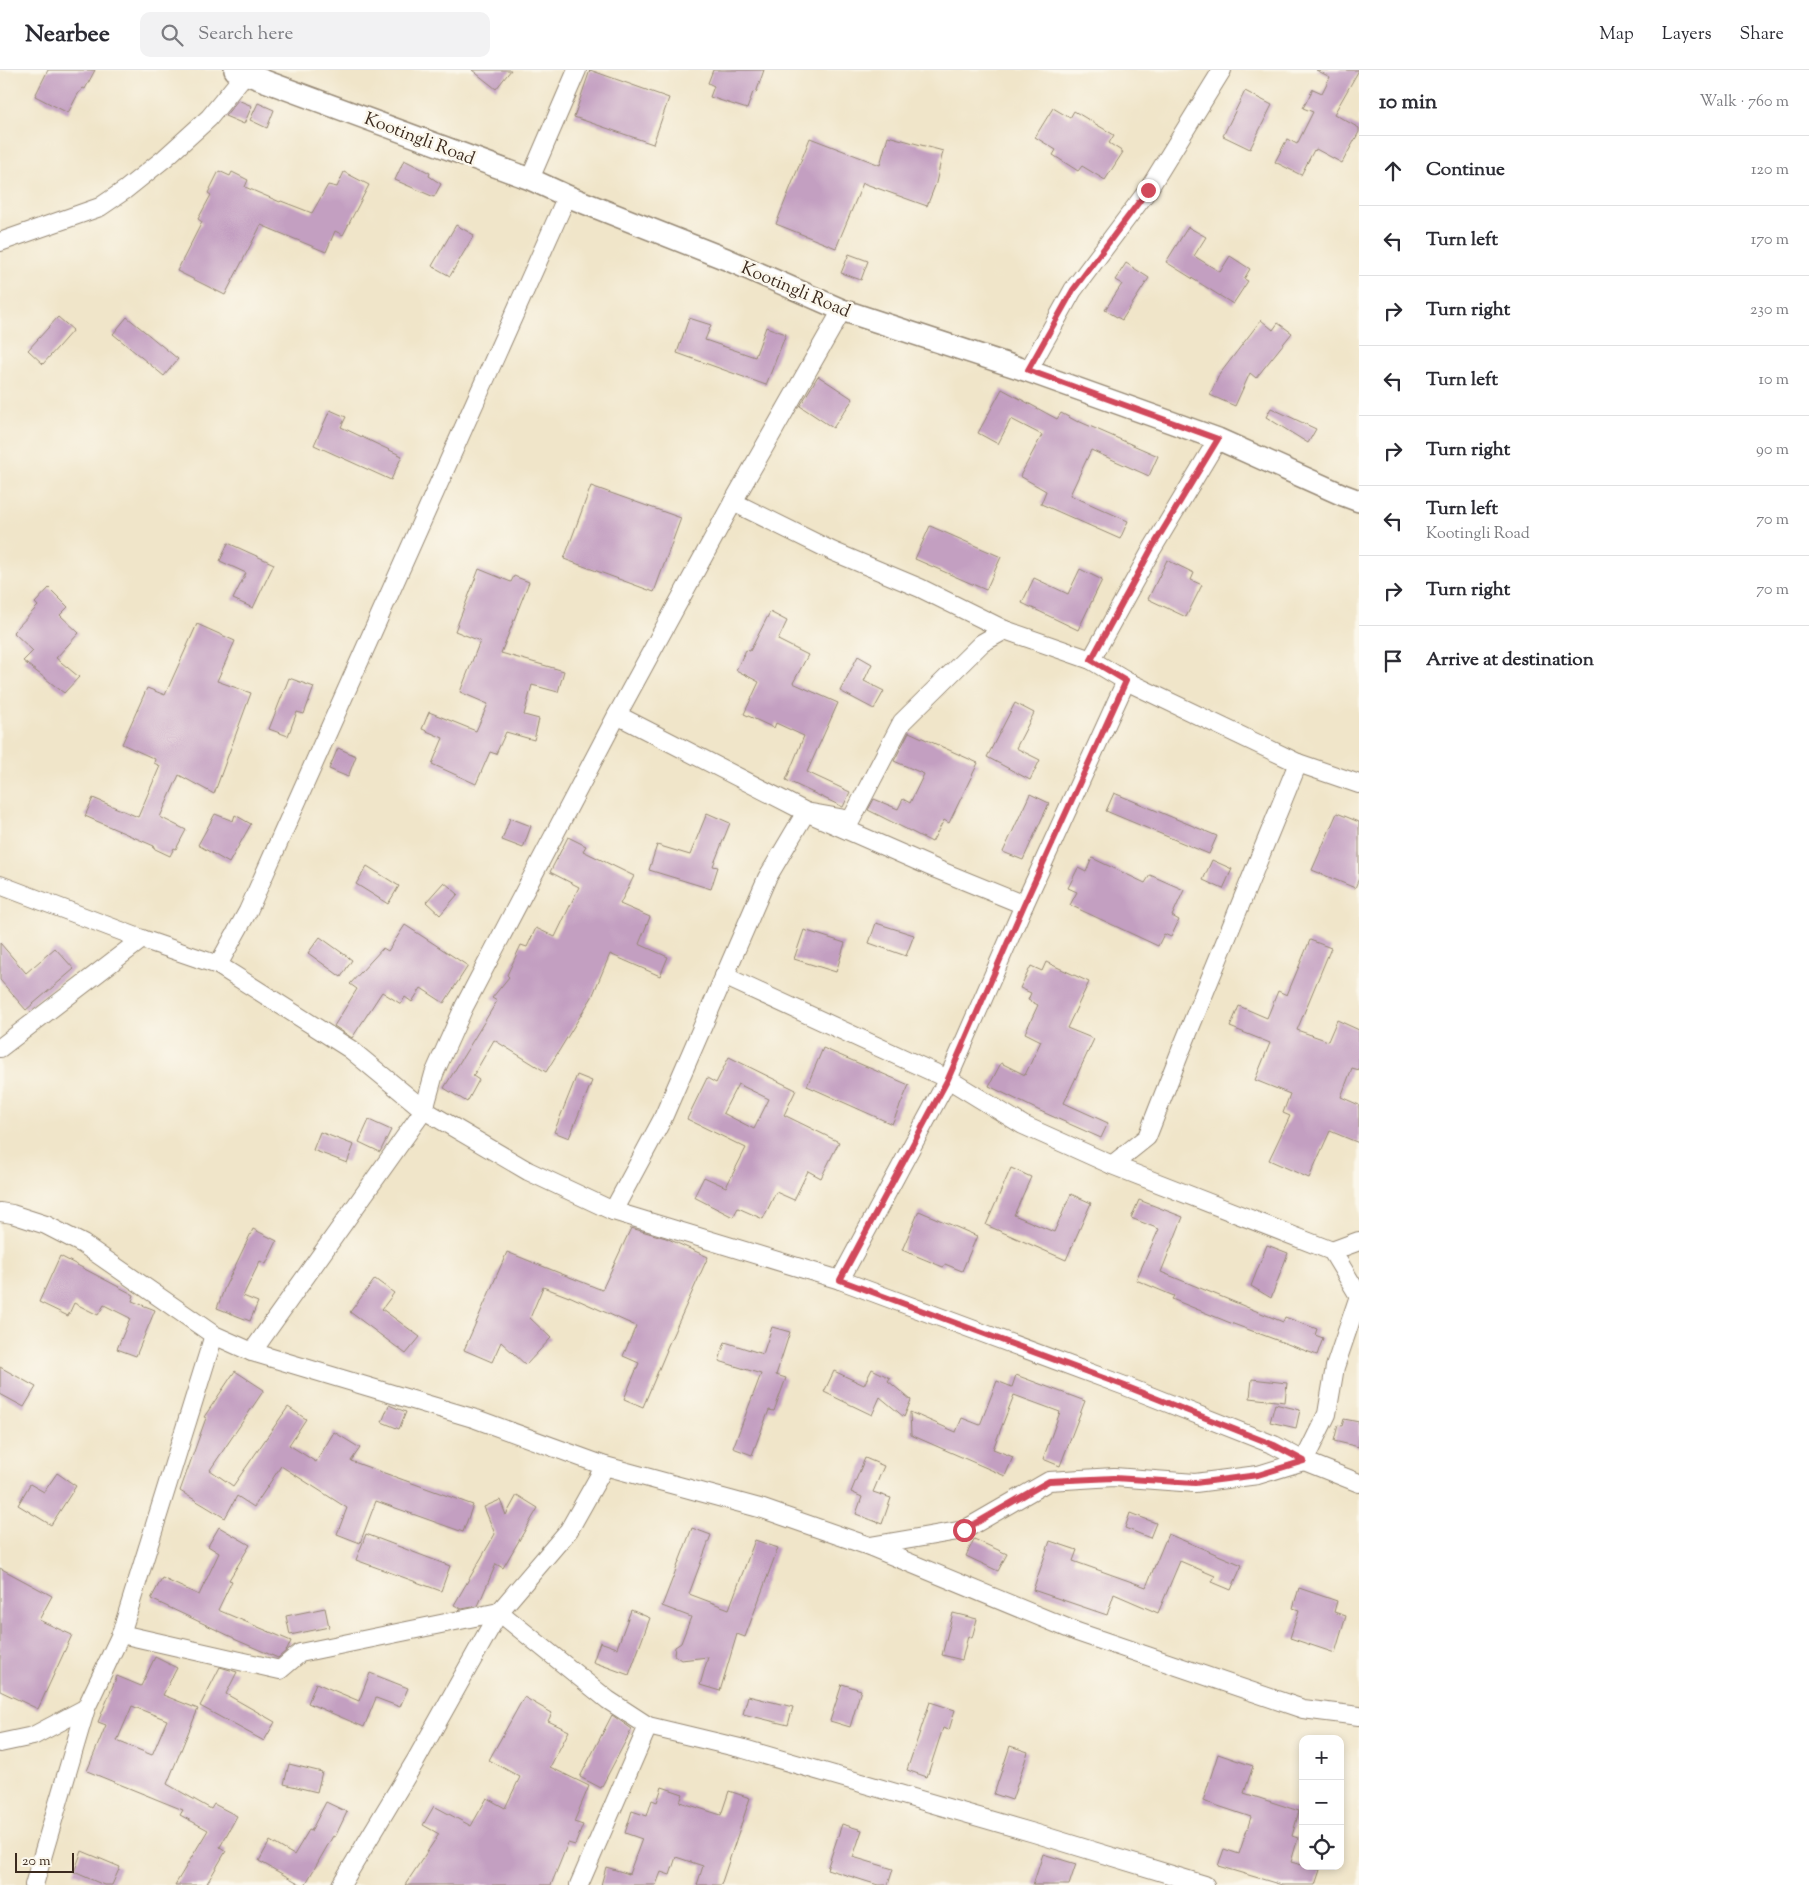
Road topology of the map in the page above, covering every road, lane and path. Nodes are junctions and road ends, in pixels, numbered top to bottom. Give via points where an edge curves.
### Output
1 (577, 70) edge
2 (1222, 70) edge
3 (240, 72) edge
4 (530, 179) junction
5 (566, 196) junction
6 (0, 242) edge
7 (842, 310) junction
8 (1028, 370) junction
9 (1218, 439) junction
10 (1359, 500) edge
11 (733, 502) junction
12 (1005, 630) junction
13 (1091, 660) junction
14 (1126, 681) junction
15 (617, 715) junction
16 (1298, 763) junction
17 (1359, 784) edge
18 (806, 812) junction
19 (0, 885) edge
20 (1024, 905) junction
21 (142, 939) junction
22 (218, 965) junction
23 (724, 976) junction
24 (0, 1048) edge
25 (948, 1079) junction
26 (424, 1110) junction
27 (1112, 1165) junction
28 (614, 1211) junction
29 (0, 1212) edge
30 (1359, 1241) edge
31 (1332, 1251) junction
32 (840, 1280) junction
33 (1359, 1296) edge
34 (214, 1335) junction
35 (252, 1352) junction
36 (1304, 1461) junction
37 (605, 1466) junction
38 (1359, 1483) edge
39 (869, 1546) junction
40 (498, 1612) junction
41 (121, 1634) junction
42 (86, 1708) junction
43 (1359, 1716) edge
44 (648, 1726) junction
45 (0, 1743) edge
46 (34, 1885) edge
47 (340, 1885) edge
48 (579, 1885) edge
49 (1205, 1885) edge

1 - 4 street
2 - 8 street via 1148,190 1073,290
3 - 4 street, Kootingli Road
3 - 6 street via 209,118 126,190 100,206
4 - 5 street, Kootingli Road
5 - 7 street, Kootingli Road via 726,259
5 - 22 street via 252,902
7 - 8 street, Kootingli Road
7 - 11 street
8 - 9 street, Kootingli Road
9 - 10 street, Kootingli Road
9 - 13 street via 1152,548
11 - 12 street
11 - 15 street
12 - 13 street
12 - 18 street via 982,644 902,722 851,820
13 - 14 street
14 - 16 street
14 - 20 street
15 - 18 street
15 - 26 street via 464,1007 434,1074
16 - 17 street
16 - 27 street via 1147,1137
18 - 20 street
18 - 23 street via 767,878
19 - 21 street
20 - 25 street
21 - 22 street
21 - 24 street
22 - 26 street via 350,1049
23 - 25 street
23 - 28 street via 662,1120
25 - 27 street via 1023,1125
25 - 32 street
26 - 28 street via 528,1171
26 - 35 street
27 - 31 street
28 - 32 street
29 - 34 street via 46,1225 83,1244
30 - 31 street
31 - 33 street
32 - 36 street via 1125,1386 1274,1445
33 - 36 street via 1336,1366 1327,1414
34 - 35 street
34 - 41 street
35 - 37 street via 476,1419
36 - 38 street
36 - 39 street via 1258,1475 1195,1483 1114,1478 1049,1481 964,1530
37 - 39 street via 763,1508
37 - 40 street via 569,1530
39 - 43 street via 1086,1636 1303,1709
40 - 41 street via 300,1653 280,1670
40 - 44 street via 608,1700
40 - 47 street via 416,1760
41 - 42 street
42 - 45 street via 33,1736
42 - 46 street
44 - 48 street
44 - 49 street via 744,1749

